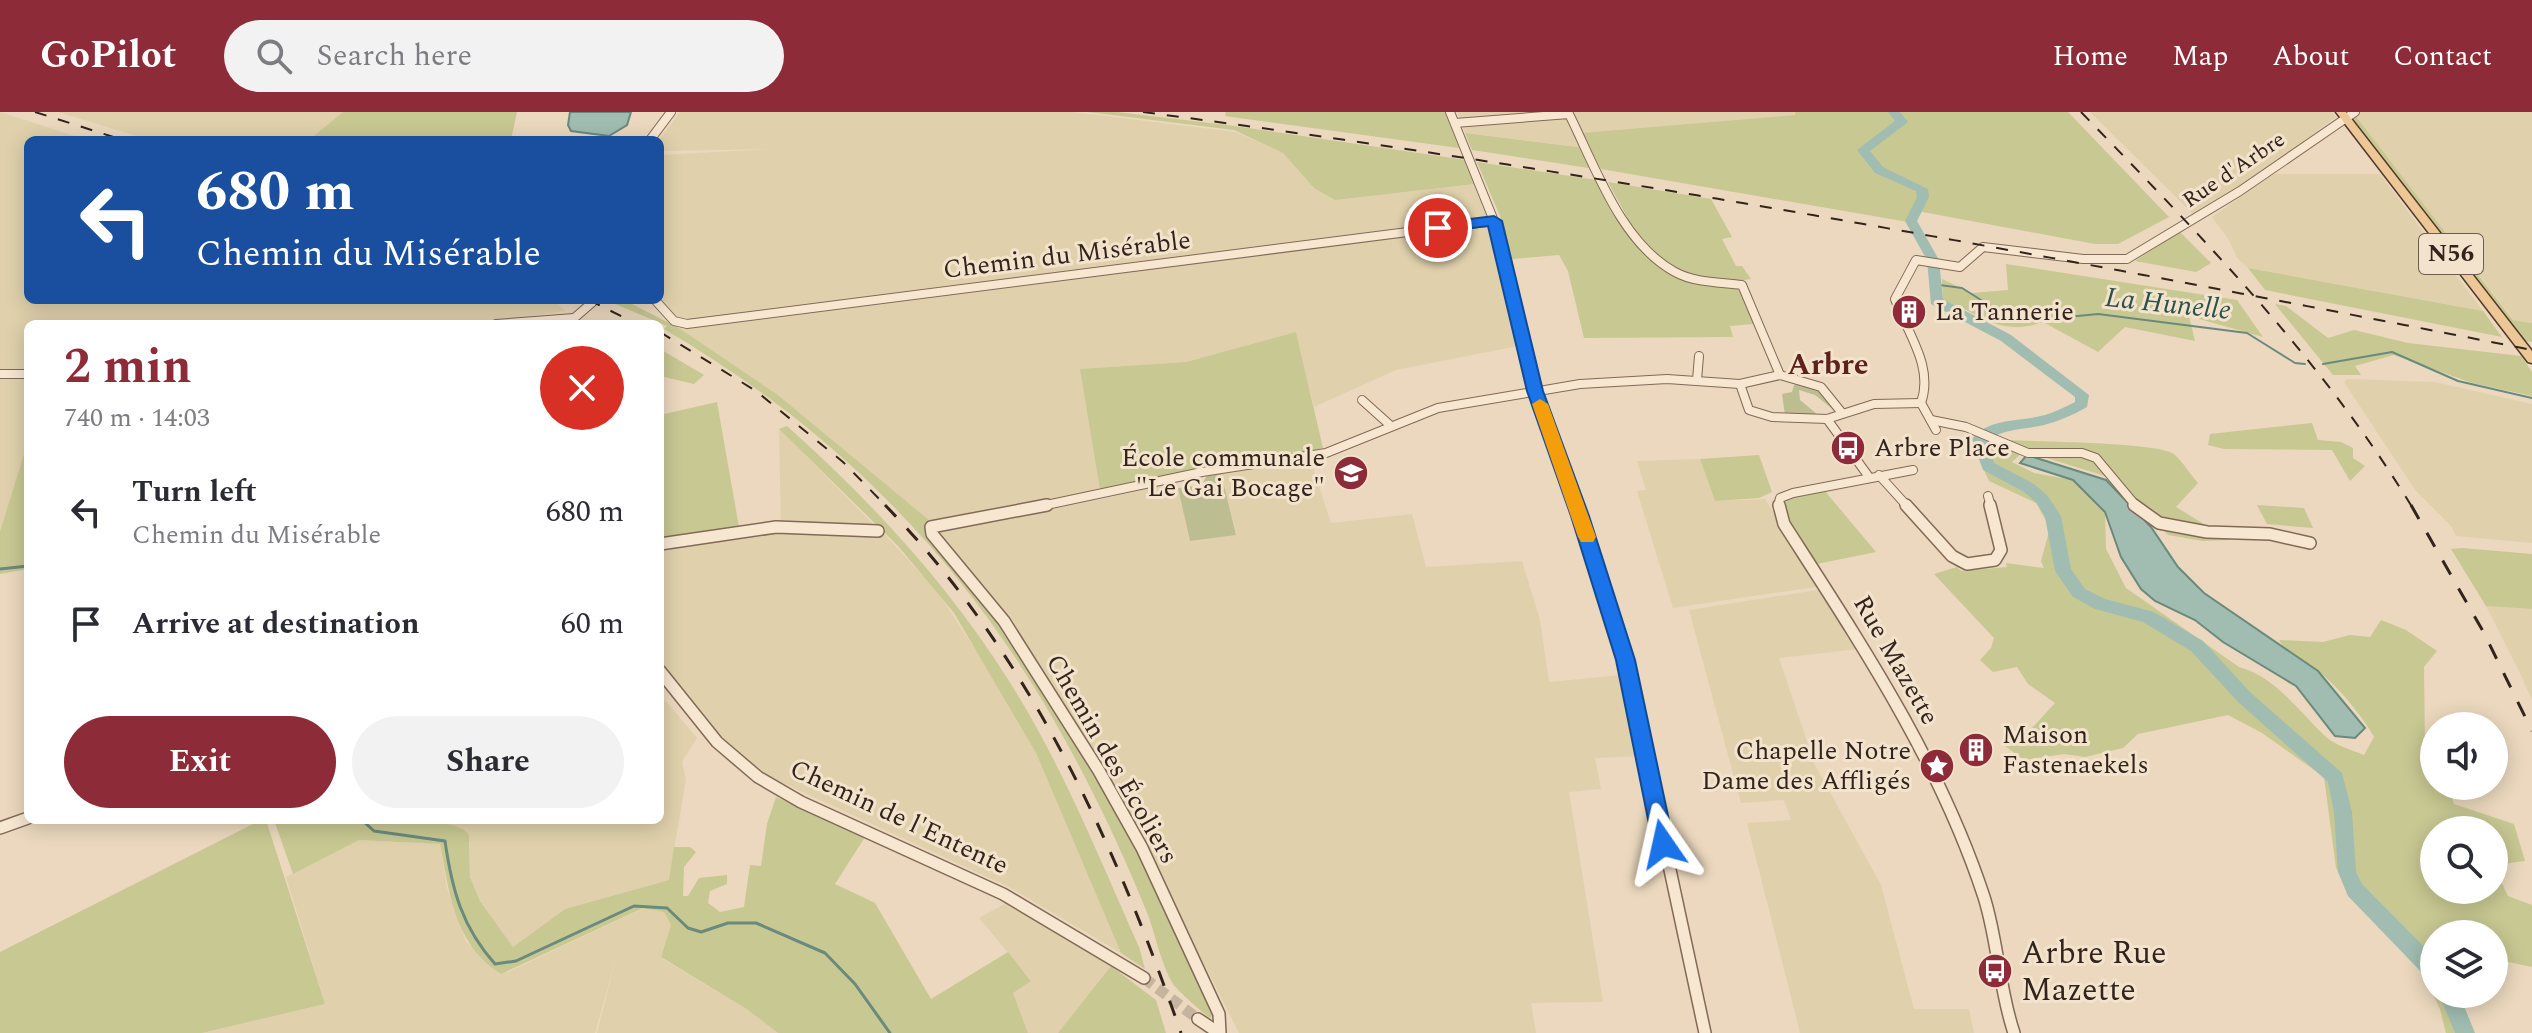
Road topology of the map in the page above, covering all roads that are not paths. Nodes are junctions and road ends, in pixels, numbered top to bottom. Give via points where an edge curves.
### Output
1 (671, 112) edge
2 (1450, 112) edge
3 (2347, 114) edge
4 (1455, 123) junction
5 (653, 136) edge
6 (1494, 221) junction
7 (590, 304) edge
8 (659, 304) edge
9 (572, 320) edge
10 (1699, 356) dead end
11 (2532, 359) edge
12 (0, 374) edge
13 (24, 374) edge
14 (1780, 375) junction
15 (1697, 380) junction
16 (1740, 384) junction
17 (1535, 391) junction
18 (1362, 400) dead end
19 (1921, 403) junction
20 (1842, 413) junction
21 (1827, 419) junction
22 (1391, 426) junction
23 (1913, 470) dead end
24 (1874, 476) junction
25 (1988, 496) dead end
26 (878, 531) dead end
27 (664, 543) edge
28 (2310, 543) dead end
29 (664, 676) edge
30 (24, 819) edge
31 (0, 828) edge
32 (1144, 978) tunnel mouth
33 (1198, 1019) tunnel mouth
34 (1220, 1033) edge
35 (1705, 1033) edge
36 (2014, 1033) edge

1 - 5 street
2 - 4 street
3 - 11 main road, N56
3 - 19 street, Rue d'Arbre via 2240,191 2127,259 1983,247 1969,263 1945,266 1916,260 1895,299 1924,369 1926,394
4 - 6 street
4 - 14 street via 1569,114 1629,226 1674,272 1742,285
6 - 8 street, Chemin du Misérable via 687,324 674,321
6 - 17 street
7 - 9 street
10 - 15 street
12 - 13 street
14 - 16 street
14 - 20 street via 1821,387
15 - 16 street
15 - 17 street via 1614,381
16 - 21 street via 1754,413
17 - 22 street via 1438,408
17 - 35 street via 1625,660
18 - 22 street
19 - 20 street via 1874,404
19 - 28 street via 1934,425 1976,430 2028,453 2096,458 2132,504 2159,523
20 - 21 street
21 - 24 street
22 - 34 street, Chemin des Écoliers via 1326,453 1202,472 931,527 1022,647 1113,795 1219,1014
23 - 24 street
24 - 25 street via 1952,556 1967,564 1995,560 2001,550
24 - 36 street, Rue Mazette via 1793,493 1780,498 1778,508 1892,692 1947,797 1993,928
26 - 27 street via 776,527
29 - 32 street, Chemin de l'Entente via 710,736 753,773 794,798 1012,897
30 - 31 street
33 - 34 street

